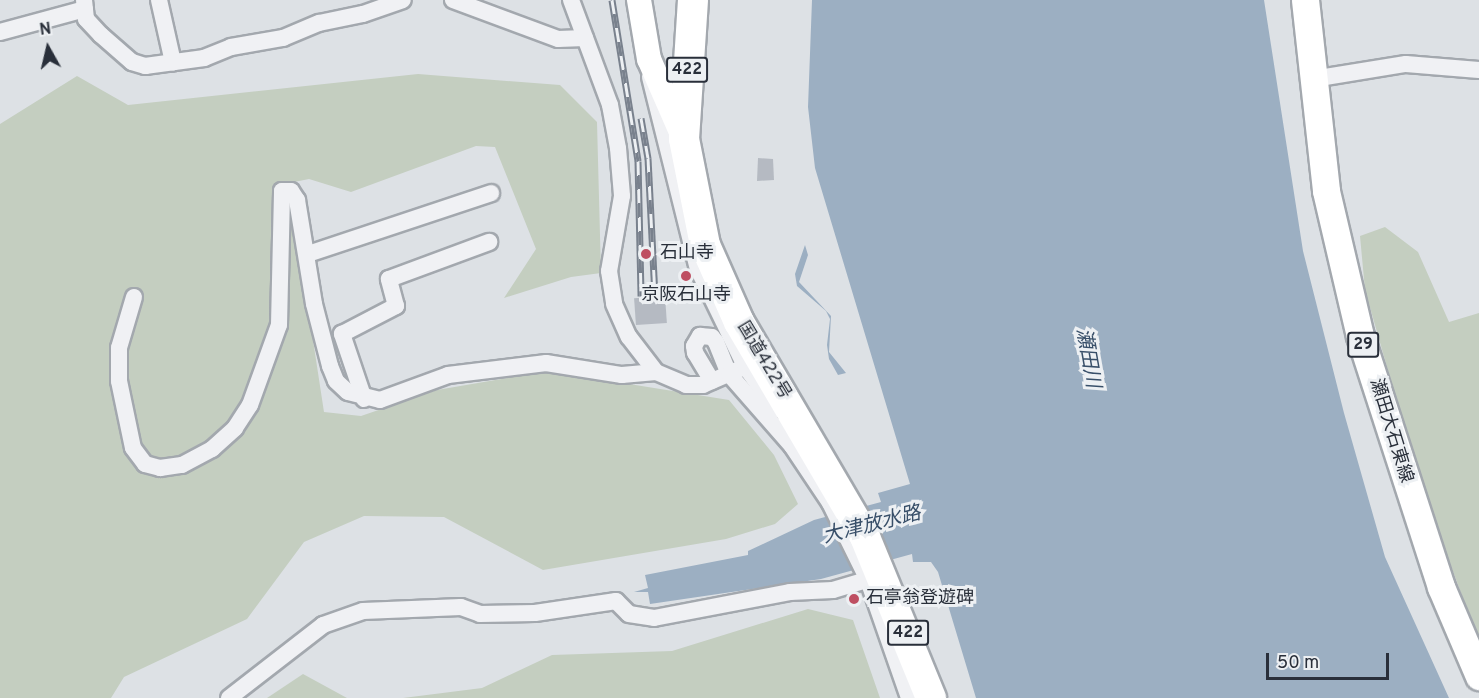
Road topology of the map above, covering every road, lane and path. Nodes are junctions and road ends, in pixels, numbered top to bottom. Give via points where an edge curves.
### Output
1 (159, 0) edge
2 (403, 0) edge
3 (453, 0) edge
4 (571, 0) edge
5 (639, 0) edge
6 (693, 0) edge
7 (1305, 0) edge
8 (85, 5) edge
9 (0, 32) edge
10 (585, 38) junction
11 (649, 59) junction
12 (173, 62) junction
13 (1479, 70) edge
14 (1313, 79) junction
15 (684, 139) junction
16 (491, 193) dead end
17 (489, 242) dead end
18 (308, 254) junction
19 (134, 297) dead end
20 (753, 363) junction
21 (656, 372) junction
22 (729, 374) junction
23 (712, 381) junction
24 (364, 399) junction
25 (877, 575) junction
26 (1479, 676) edge
27 (229, 698) edge
28 (909, 698) edge
29 (932, 698) edge

1 - 12 street
2 - 12 street via 320,23 283,38
3 - 10 street via 558,39
4 - 10 street
5 - 11 street
6 - 15 highway, 国道422号 / 422
7 - 14 main road, 瀬田大石東線 / 29
8 - 9 street
8 - 12 street via 86,19 132,62 145,66
10 - 21 street via 610,105 618,148 621,196 609,271 614,304 629,337
11 - 15 street
11 - 20 street via 650,85 688,241 714,306
13 - 14 street via 1406,64
14 - 26 main road, 瀬田大石東線 / 29 via 1326,191 1360,336 1441,587
15 - 20 highway, 国道422号 / 422 via 705,245
16 - 18 street
17 - 24 street via 389,279 396,306 342,334
18 - 19 street via 297,200 291,191 282,191 279,325 250,405 212,449 182,465 160,468 145,464 133,448 124,416 119,348
18 - 24 street via 314,304 330,366 336,381
20 - 22 street
20 - 25 highway, 国道422号 / 422 via 812,441 850,508
21 - 23 street via 686,385
21 - 24 street via 622,375 546,363 448,375 380,400
22 - 23 street
22 - 23 street via 716,342 712,337 700,336 695,353
22 - 25 street via 792,446
25 - 27 street via 833,590 790,592 654,618 629,614 615,602 536,613 480,614 461,607 363,611 323,625
25 - 28 street
25 - 29 highway, 国道422号 / 422

